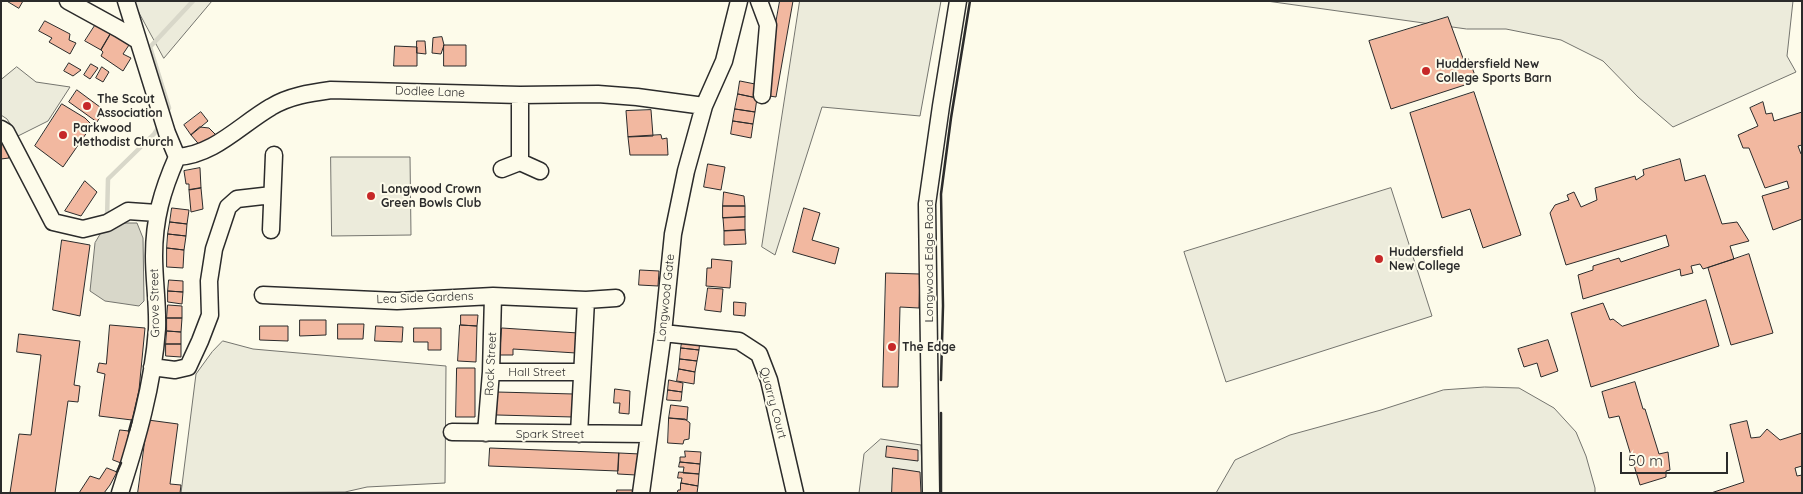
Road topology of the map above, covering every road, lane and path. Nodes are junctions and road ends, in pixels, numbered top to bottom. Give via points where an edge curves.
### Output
1 (68, 1) edge
2 (126, 1) edge
3 (738, 1) edge
4 (760, 1) edge
5 (958, 1) edge
6 (137, 40) junction
7 (520, 95) junction
8 (762, 95) dead end
9 (704, 106) junction
10 (1, 129) edge
11 (274, 155) dead end
12 (184, 157) junction
13 (520, 162) junction
14 (502, 169) dead end
15 (540, 171) dead end
16 (272, 195) junction
17 (157, 213) junction
18 (271, 230) dead end
19 (263, 295) dead end
20 (493, 296) junction
21 (616, 298) dead end
22 (586, 300) junction
23 (663, 333) junction
24 (152, 367) junction
25 (492, 372) junction
26 (582, 372) junction
27 (452, 432) dead end
28 (486, 433) junction
29 (578, 434) junction
30 (648, 434) junction
31 (120, 493) edge
32 (641, 493) edge
33 (795, 493) edge
34 (930, 493) edge

1 - 6 street
2 - 6 street
3 - 9 street, Longwood Gate via 724,61
4 - 8 street via 768,25
5 - 34 street, Longwood Edge Road via 927,204
6 - 12 street via 167,133
7 - 9 street, Dodlee Lane via 598,94
7 - 12 street, Dodlee Lane via 330,90 300,95 273,106 213,147
7 - 13 street
9 - 23 street, Longwood Gate via 673,234
10 - 17 street via 6,132 53,222 82,229 107,223 128,211
11 - 16 street
12 - 17 street, Grove Street via 165,184
13 - 14 street
13 - 15 street
16 - 18 street
16 - 24 street via 237,198 228,207 214,249 209,281 210,314 188,367 175,370
17 - 24 street, Grove Street via 154,256 157,328
19 - 20 street, Lea Side Gardens via 397,301
20 - 22 street, Lea Side Gardens
20 - 25 street, Rock Street
21 - 22 street, Lea Side Gardens
22 - 26 street
23 - 30 street, Longwood Gate
23 - 33 street, Quarry Court via 739,341 759,354 769,380
24 - 31 street, Grove Street
25 - 26 street, Hall Street
25 - 28 street, Rock Street
26 - 29 street
27 - 28 street, Spark Street
28 - 29 street, Spark Street
29 - 30 street, Spark Street
30 - 32 street, Longwood Gate

